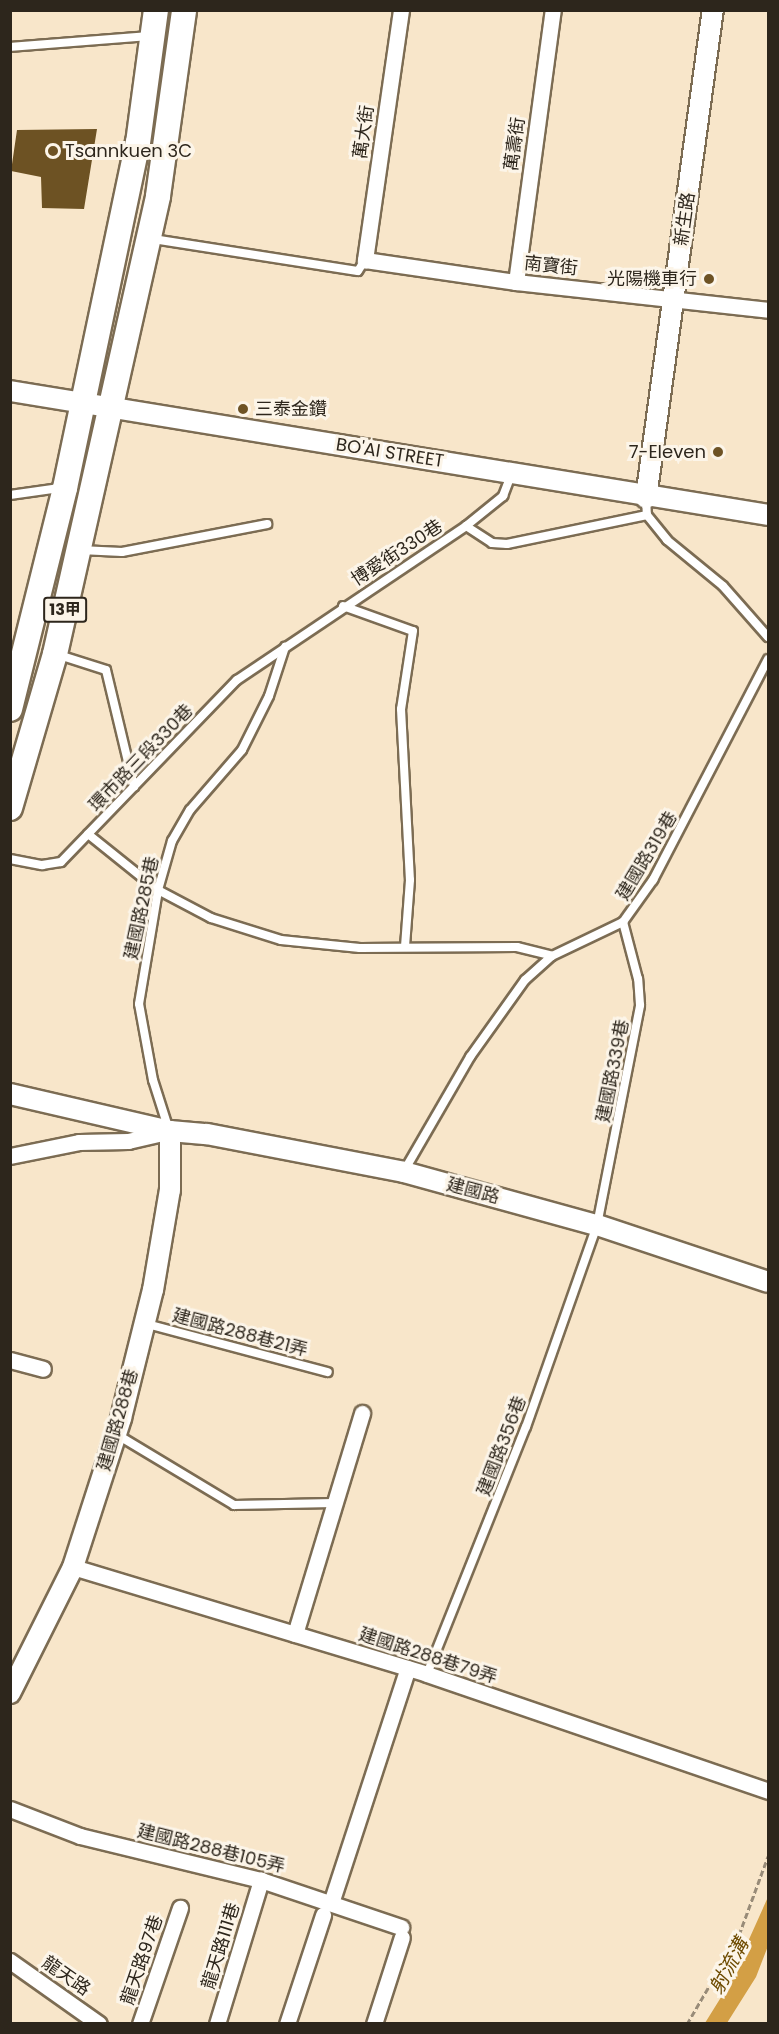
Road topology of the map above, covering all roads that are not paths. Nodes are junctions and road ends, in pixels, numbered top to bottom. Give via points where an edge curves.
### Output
1 (156, 10) edge
2 (184, 10) edge
3 (401, 10) edge
4 (553, 10) edge
5 (713, 10) edge
6 (153, 36) junction
7 (10, 46) edge
8 (148, 238) junction
9 (365, 260) junction
10 (516, 282) junction
11 (675, 297) junction
12 (768, 310) edge
13 (10, 391) edge
14 (83, 403) junction
15 (111, 409) junction
16 (513, 472) junction
17 (65, 488) junction
18 (10, 495) edge
19 (646, 506) junction
20 (768, 515) edge
21 (267, 524) dead end
22 (466, 526) junction
23 (79, 550) junction
24 (343, 606) junction
25 (768, 637) edge
26 (285, 647) junction
27 (55, 654) junction
28 (768, 659) edge
29 (10, 709) edge
30 (134, 787) junction
31 (10, 808) edge
32 (88, 834) junction
33 (10, 859) edge
34 (158, 890) junction
35 (623, 922) junction
36 (405, 946) junction
37 (552, 957) junction
38 (10, 1094) edge
39 (170, 1131) junction
40 (10, 1156) edge
41 (404, 1172) junction
42 (597, 1225) junction
43 (768, 1282) edge
44 (144, 1324) junction
45 (10, 1360) edge
46 (43, 1369) dead end
47 (328, 1372) dead end
48 (362, 1413) dead end
49 (116, 1434) junction
50 (334, 1503) junction
51 (73, 1567) junction
52 (295, 1634) junction
53 (408, 1668) junction
54 (427, 1674) junction
55 (10, 1693) edge
56 (768, 1791) edge
57 (10, 1809) edge
58 (261, 1880) junction
59 (180, 1908) dead end
60 (327, 1909) junction
61 (10, 1961) edge
62 (99, 2024) edge
63 (141, 2024) edge
64 (217, 2024) edge
65 (287, 2024) edge
66 (374, 2024) edge

1 - 6 main road, 13甲
2 - 8 main road, 13甲
3 - 9 street, 萬大街
4 - 10 street, 萬壽街
5 - 11 street, 新生路
6 - 7 lane
6 - 14 main road, 13甲 via 138,143
8 - 9 lane via 358,271
8 - 15 main road, 13甲
9 - 10 street, 南寶街
10 - 11 street, 南寶街
11 - 12 street, 南寶街
11 - 19 street, 新生路
13 - 14 street, BO'AI STREET
14 - 15 street, BO'AI STREET
14 - 17 main road, 13甲
15 - 16 street, BO'AI STREET
15 - 23 main road, 13甲
16 - 19 street, BO'AI STREET
16 - 22 lane, 博愛街330巷 via 503,496
17 - 18 lane
17 - 29 main road, 13甲
19 - 20 street, BO'AI STREET
19 - 22 lane via 507,544 492,543
19 - 25 lane via 667,540 723,586
21 - 23 lane via 122,552
22 - 24 lane, 博愛街330巷
23 - 27 main road, 13甲
24 - 26 lane, 博愛街330巷
24 - 36 lane via 413,631 401,709 410,880
26 - 30 lane, 環市路三段330巷 via 237,680
26 - 34 lane, 建國路285巷 via 269,696 242,750 190,810 172,841
27 - 30 lane via 106,669
27 - 31 main road, 13甲
28 - 35 lane, 建國路319巷 via 653,880
30 - 32 lane, 環市路三段330巷
32 - 33 lane, 環市路三段330巷 via 61,862 42,865
32 - 34 lane
34 - 36 lane via 211,918 281,940 360,948
34 - 39 lane, 建國路285巷 via 139,1004 153,1080
35 - 37 lane, 建國路319巷
35 - 42 lane, 建國路339巷 via 638,979 640,1005
36 - 37 lane via 517,947
37 - 41 lane, 建國路319巷 via 525,980 470,1058
38 - 39 street, 建國路
39 - 40 street, 建國路 via 128,1141 79,1142
39 - 41 street, 建國路 via 207,1134
39 - 44 street, 建國路288巷 via 170,1190
41 - 42 street, 建國路
42 - 43 street, 建國路
42 - 54 lane, 建國路356巷 via 526,1427
44 - 47 lane, 建國路288巷21弄
44 - 49 street, 建國路288巷
45 - 46 street
48 - 50 street
49 - 50 lane via 234,1505
49 - 51 street, 建國路288巷
50 - 52 street
51 - 52 street, 建國路288巷79弄
51 - 55 street, 建國路288巷
52 - 53 street, 建國路288巷79弄
53 - 54 street, 建國路288巷79弄
53 - 60 street
54 - 56 street, 建國路288巷79弄
57 - 58 street, 建國路288巷105弄 via 80,1836
58 - 60 street, 建國路288巷105弄
58 - 64 street, 龍天路111巷
59 - 63 street, 龍天路97巷
60 - 65 street
60 - 66 street, 建國路288巷105弄 via 401,1932
61 - 62 street, 龍天路

